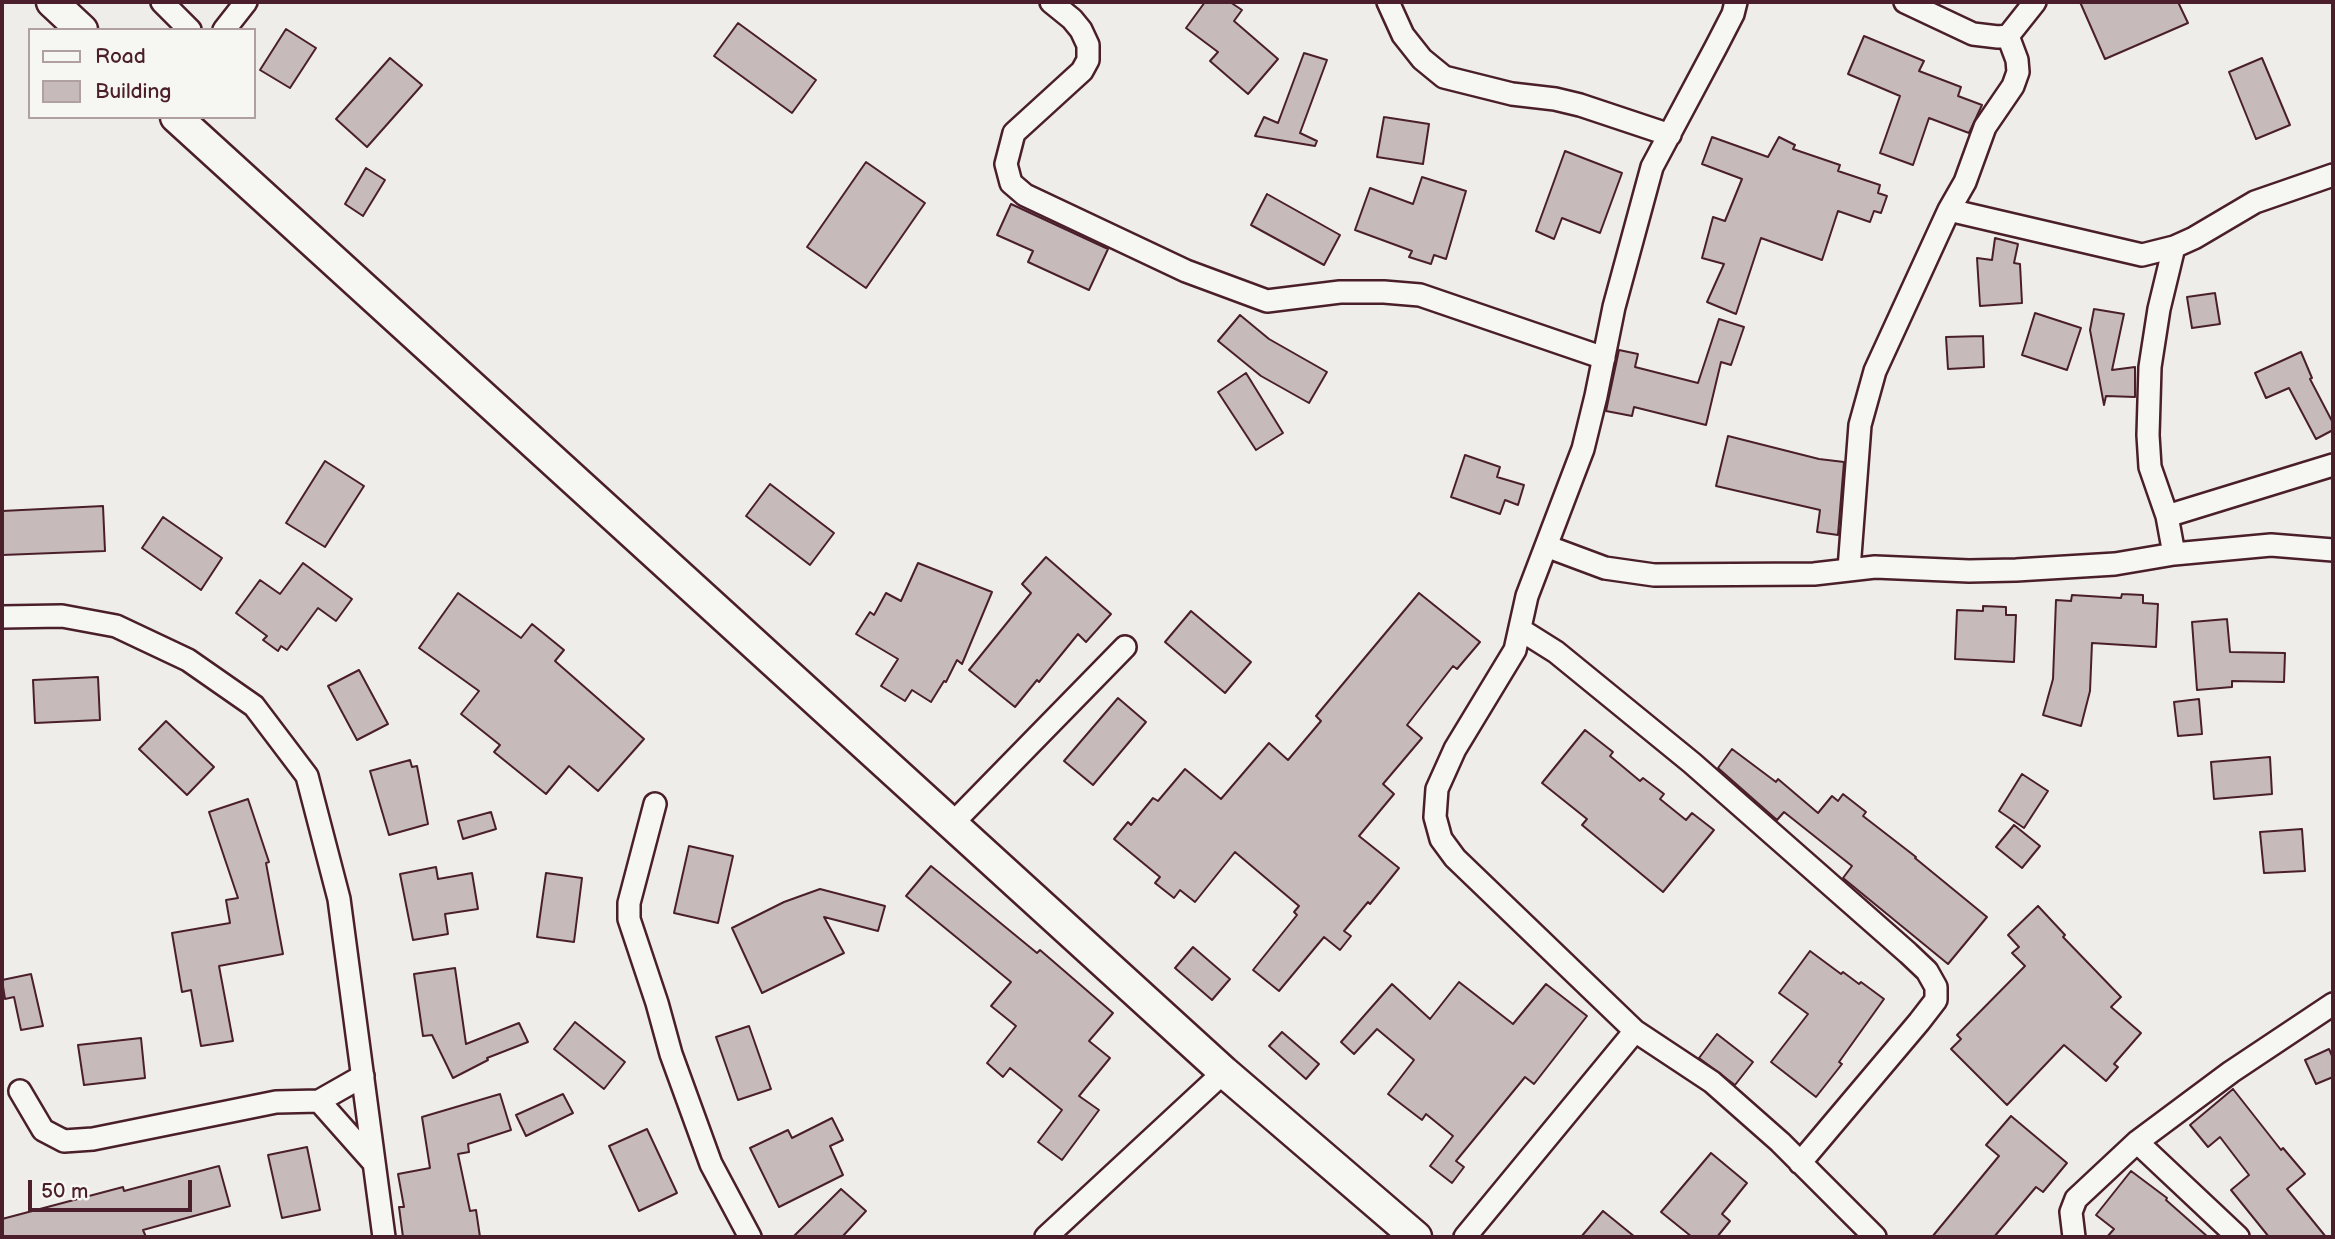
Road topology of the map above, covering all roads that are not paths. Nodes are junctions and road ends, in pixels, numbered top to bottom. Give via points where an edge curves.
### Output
1 (52, 2) edge
2 (162, 2) edge
3 (246, 2) edge
4 (1051, 2) edge
5 (1388, 2) edge
6 (1737, 2) edge
7 (1905, 2) edge
8 (2035, 2) edge
9 (80, 28) edge
10 (188, 28) edge
11 (226, 28) edge
12 (2008, 36) junction
13 (178, 119) edge
14 (1670, 135) junction
15 (2333, 174) edge
16 (1949, 211) junction
17 (2174, 247) junction
18 (1604, 358) junction
19 (2333, 465) edge
20 (2167, 516) junction
21 (1546, 546) junction
22 (2333, 550) edge
23 (2174, 554) junction
24 (1849, 569) junction
25 (2, 617) edge
26 (1521, 630) junction
27 (1125, 647) dead end
28 (655, 803) dead end
29 (952, 824) junction
30 (2333, 1004) edge
31 (1635, 1031) junction
32 (1224, 1072) junction
33 (363, 1076) junction
34 (20, 1091) dead end
35 (319, 1101) junction
36 (2137, 1142) junction
37 (374, 1163) junction
38 (1800, 1163) junction
39 (384, 1237) edge
40 (750, 1237) edge
41 (1046, 1237) edge
42 (1416, 1237) edge
43 (1465, 1237) edge
44 (1875, 1237) edge
45 (2074, 1237) edge
46 (2238, 1237) edge

1 - 9 main road
2 - 10 street
3 - 11 street
4 - 18 street via 1081,30 1088,60 1082,71 1014,133 1006,164 1012,183 1025,195 1186,271 1267,301 1340,292 1420,295
5 - 14 street via 1403,35 1444,77 1580,105
6 - 14 street
7 - 12 street via 1973,34
8 - 12 street
12 - 16 street via 2018,72 1986,127
13 - 29 main road
14 - 18 street via 1652,167
15 - 17 street via 2255,202
16 - 17 street via 2143,255
16 - 24 street via 1875,371 1860,425
17 - 20 street via 2150,367 2148,435 2150,467
18 - 21 street via 1583,449
19 - 20 street
20 - 23 street
21 - 24 street via 1605,568 1654,575 1814,575
21 - 26 street via 1527,596
22 - 23 street via 2271,544
23 - 24 street via 2090,567
25 - 33 street via 62,616 116,626 188,660 254,706 307,776 339,899
26 - 31 street via 1516,650 1455,749 1437,789 1435,817 1441,839 1455,859
26 - 38 street via 1556,652 1692,763 1927,971 1936,987 1936,1000 1925,1015
27 - 29 street
28 - 40 street via 629,919 711,1164
29 - 32 main road
30 - 36 street
31 - 38 street via 1712,1082
31 - 43 street
32 - 41 street
32 - 42 main road
33 - 35 street
33 - 37 street
34 - 35 street via 43,1129 64,1141 276,1102
35 - 37 street
36 - 45 street via 2076,1199 2071,1212
36 - 46 street
37 - 39 street
38 - 44 street

